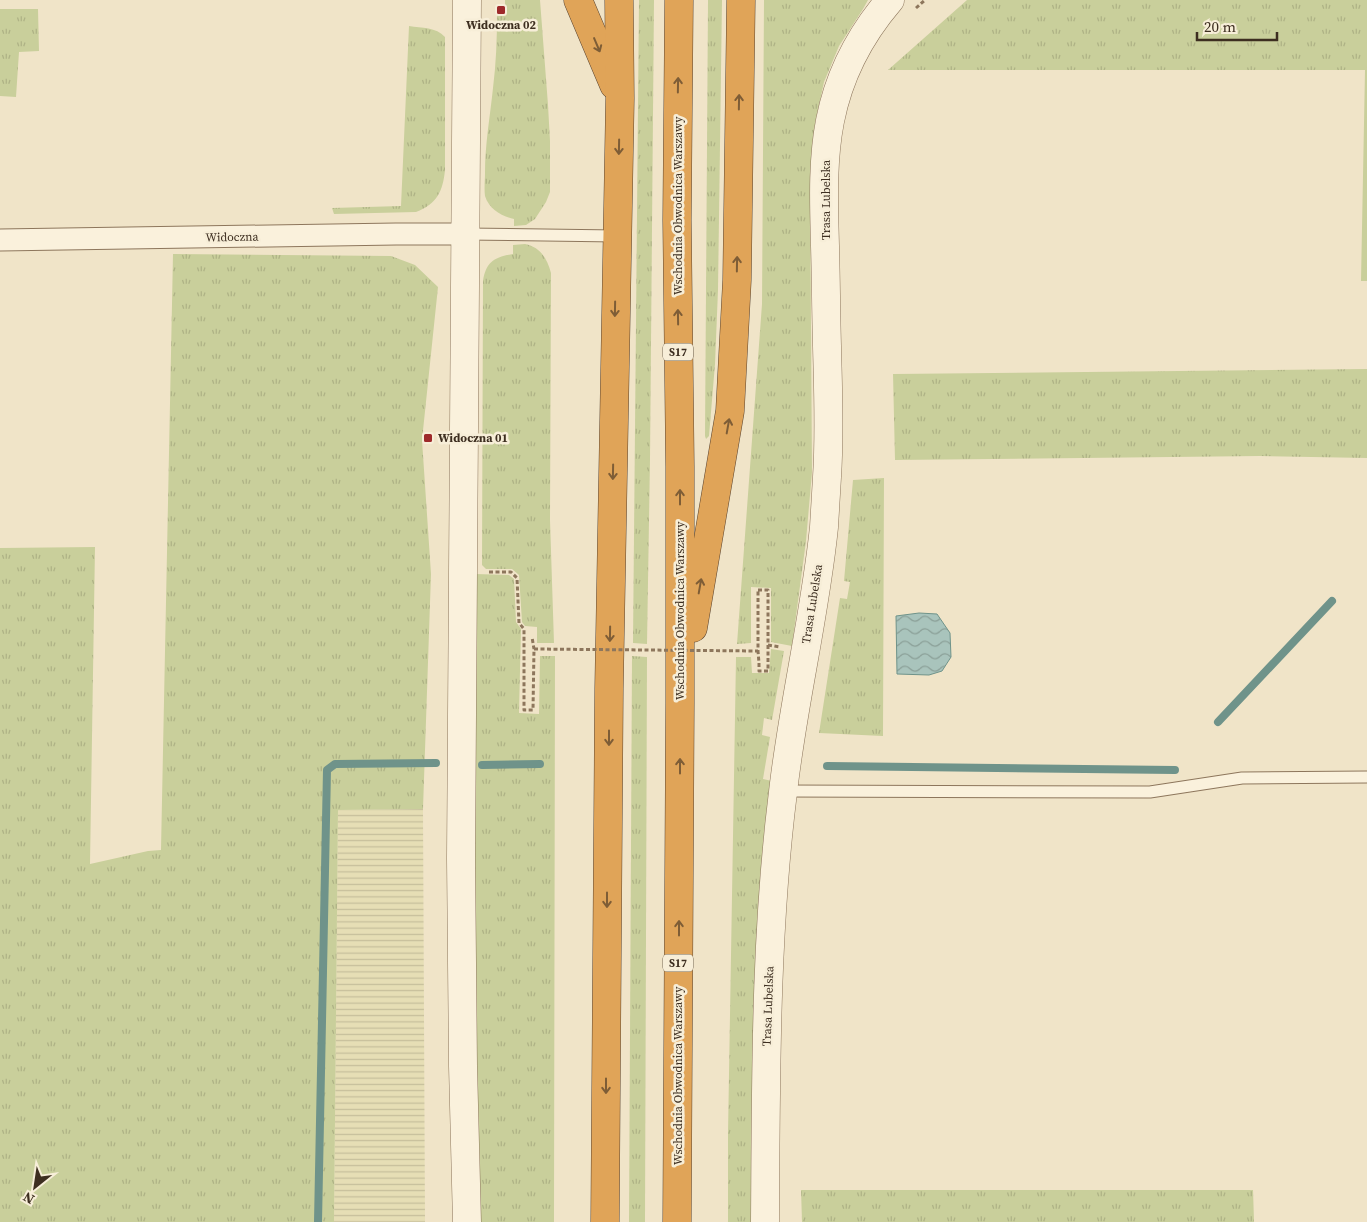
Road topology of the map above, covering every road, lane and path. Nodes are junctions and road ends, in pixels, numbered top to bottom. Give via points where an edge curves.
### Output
1 (466, 0) edge
2 (578, 0) edge
3 (619, 0) edge
4 (679, 0) edge
5 (741, 0) edge
6 (890, 0) edge
7 (620, 98) junction
8 (465, 234) junction
9 (617, 236) junction
10 (0, 240) edge
11 (487, 572) dead end
12 (532, 637) dead end
13 (534, 649) junction
14 (758, 651) junction
15 (680, 703) junction
16 (1367, 777) edge
17 (783, 791) junction
18 (467, 1222) edge
19 (605, 1222) edge
20 (677, 1222) edge
21 (765, 1222) edge

1 - 8 street
2 -> 7 highway
3 - 7 highway
15 -> 4 highway, Wschodnia Obwodnica Warszawy / S17
15 -> 5 highway via 730,412 737,280
6 - 17 street, Trasa Lubelska via 876,16 844,71 829,123 824,196 828,411 824,527
7 -> 9 highway
8 - 9 lane
8 - 10 street, Widoczna
8 - 18 street via 461,878
9 -> 19 highway
11 - 13 path via 511,572 517,578 519,623 524,629 524,710 533,710
12 - 13 path
13 - 14 path, bridge
14 - 14 path via 759,671 768,671 768,590 758,590
20 -> 15 highway, Wschodnia Obwodnica Warszawy / S17
16 - 17 lane via 1242,778 1150,792
17 - 21 street, Trasa Lubelska via 771,925 766,1048

